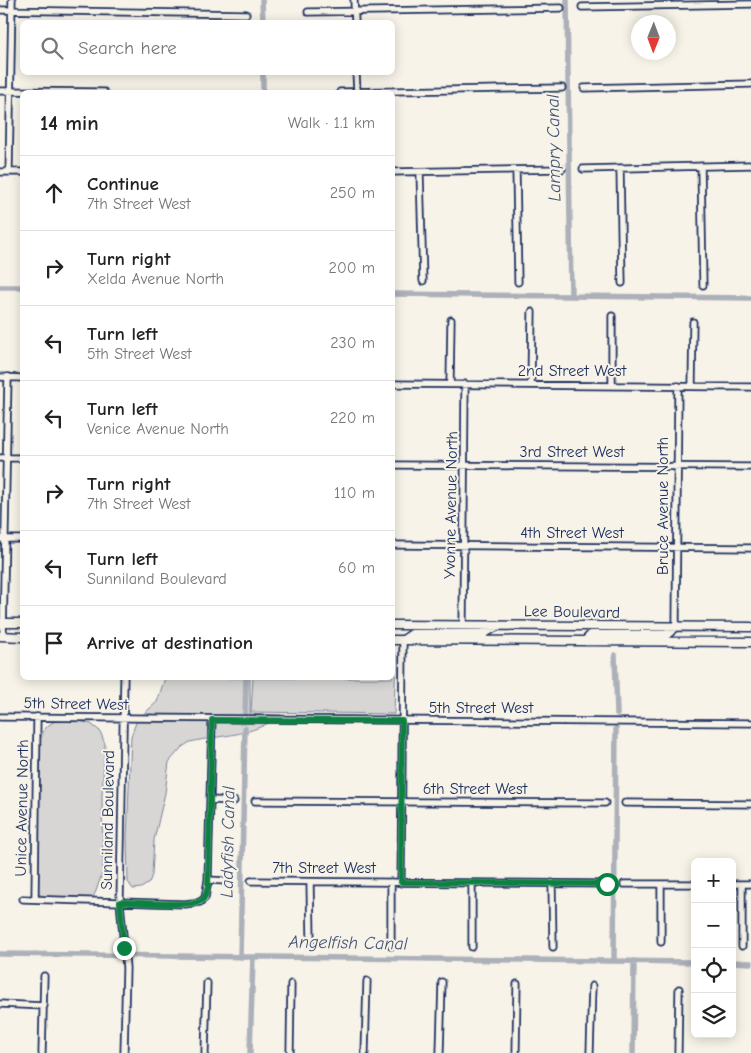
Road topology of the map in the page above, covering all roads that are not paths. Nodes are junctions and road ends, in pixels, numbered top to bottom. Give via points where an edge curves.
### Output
1 (12, 0) edge
2 (354, 0) edge
3 (751, 4) edge
4 (582, 7) dead end
5 (561, 8) dead end
6 (0, 10) edge
7 (12, 11) junction
8 (308, 12) dead end
9 (355, 12) junction
10 (246, 14) dead end
11 (355, 20) edge
12 (356, 75) edge
13 (751, 84) edge
14 (562, 88) dead end
15 (584, 88) dead end
16 (356, 90) edge
17 (0, 91) edge
18 (11, 91) junction
19 (20, 91) edge
20 (395, 91) edge
21 (751, 165) edge
22 (701, 166) junction
23 (583, 168) dead end
24 (620, 168) junction
25 (562, 169) dead end
26 (516, 170) junction
27 (0, 172) edge
28 (9, 172) junction
29 (20, 172) edge
30 (395, 172) edge
31 (420, 172) junction
32 (423, 281) dead end
33 (518, 282) dead end
34 (622, 283) dead end
35 (703, 285) dead end
36 (532, 312) dead end
37 (612, 316) dead end
38 (451, 320) dead end
39 (693, 322) dead end
40 (0, 377) edge
41 (8, 377) junction
42 (20, 378) edge
43 (395, 384) edge
44 (450, 384) junction
45 (465, 384) junction
46 (531, 385) junction
47 (612, 386) junction
48 (678, 386) junction
49 (692, 386) junction
50 (751, 386) edge
51 (0, 458) edge
52 (7, 458) junction
53 (20, 458) edge
54 (395, 465) edge
55 (465, 465) junction
56 (677, 466) junction
57 (751, 467) edge
58 (2, 539) edge
59 (20, 539) edge
60 (395, 545) edge
61 (464, 546) junction
62 (677, 547) junction
63 (751, 548) edge
64 (2, 623) edge
65 (20, 623) edge
66 (395, 625) edge
67 (463, 625) junction
68 (499, 625) junction
69 (676, 627) junction
70 (751, 627) edge
71 (2, 636) edge
72 (20, 637) edge
73 (395, 640) edge
74 (403, 640) junction
75 (585, 641) junction
76 (751, 642) edge
77 (124, 680) edge
78 (0, 717) edge
79 (37, 717) junction
80 (124, 718) junction
81 (212, 720) junction
82 (402, 721) junction
83 (751, 723) edge
84 (210, 800) junction
85 (234, 801) dead end
86 (255, 801) dead end
87 (402, 802) junction
88 (605, 803) dead end
89 (625, 803) dead end
90 (751, 804) edge
91 (208, 880) junction
92 (226, 881) dead end
93 (251, 882) dead end
94 (310, 882) junction
95 (391, 882) junction
96 (401, 882) junction
97 (472, 883) junction
98 (552, 883) junction
99 (607, 884) dead end
100 (624, 884) dead end
101 (661, 884) junction
102 (691, 884) edge
103 (736, 884) edge
104 (742, 884) junction
105 (751, 884) edge
106 (23, 899) dead end
107 (35, 899) junction
108 (120, 902) junction
109 (311, 940) dead end
110 (661, 942) dead end
111 (391, 946) dead end
112 (742, 946) dead end
113 (472, 947) dead end
114 (553, 947) dead end
115 (44, 976) dead end
116 (367, 981) dead end
117 (442, 982) dead end
118 (207, 983) dead end
119 (291, 984) dead end
120 (517, 984) dead end
121 (592, 986) dead end
122 (679, 989) dead end
123 (0, 1004) edge
124 (44, 1006) junction
125 (42, 1053) edge
126 (124, 1053) edge
127 (205, 1053) edge
128 (290, 1053) edge
129 (365, 1053) edge
130 (440, 1053) edge
131 (516, 1053) edge
132 (590, 1053) edge
133 (678, 1053) edge

1 - 7 street
2 - 9 street
3 - 4 street
5 - 9 street
6 - 7 street
7 - 10 street
7 - 18 street
8 - 9 street
9 - 11 street
12 - 16 street
13 - 15 street
14 - 20 street
17 - 18 street
18 - 19 street
18 - 28 street
21 - 22 street
22 - 24 street
22 - 35 street
23 - 24 street
24 - 34 street
25 - 26 street
26 - 31 street
26 - 33 street
27 - 28 street
28 - 29 street
30 - 31 street
31 - 32 street
36 - 46 street
37 - 47 street
38 - 44 street
39 - 49 street
40 - 41 street
41 - 42 street
41 - 52 street
43 - 44 street, 2nd Street West
44 - 45 street, 2nd Street West
45 - 46 street, 2nd Street West
45 - 55 street, Yvonne Avenue North
46 - 47 street, 2nd Street West
47 - 48 street, 2nd Street West
48 - 49 street, 2nd Street West
48 - 56 street, Bruce Avenue North
49 - 50 street, 2nd Street West
51 - 52 street
52 - 53 street
52 - 58 street
54 - 55 street, 3rd Street West
55 - 56 street, 3rd Street West
55 - 61 street, Yvonne Avenue North
56 - 57 street, 3rd Street West
56 - 62 street, Bruce Avenue North
58 - 59 street
58 - 64 street
60 - 61 street, 4th Street West
61 - 62 street, 4th Street West
61 - 67 street, Yvonne Avenue North
62 - 63 street, 4th Street West
62 - 69 street, Bruce Avenue North
64 - 65 main road
64 - 71 street
66 - 67 main road, Lee Boulevard
67 - 68 main road, Lee Boulevard
68 - 69 main road, Lee Boulevard
68 - 74 main road via 483,634 412,634
69 - 70 main road, Lee Boulevard
69 - 75 main road via 666,635 591,635
71 - 72 main road
73 - 74 main road, Lee Boulevard
74 - 75 main road, Lee Boulevard
74 - 82 street
75 - 76 main road, Lee Boulevard
77 - 80 street, Sunniland Boulevard
78 - 79 street, 5th Street West
79 - 80 street, 5th Street West
79 - 107 street, Unice Avenue North
80 - 81 street, 5th Street West
80 - 108 street, Sunniland Boulevard
81 - 82 street, 5th Street West
81 - 84 street
82 - 83 street, 5th Street West
82 - 87 street
84 - 85 street
84 - 91 street
86 - 87 street, 6th Street West
87 - 88 street, 6th Street West
87 - 96 street
89 - 90 street
91 - 92 street
91 - 108 street via 205,898 200,902
93 - 94 street, 7th Street West
94 - 95 street, 7th Street West
94 - 109 street
95 - 96 street, 7th Street West
95 - 111 street
96 - 97 street, 7th Street West
97 - 98 street, 7th Street West
97 - 113 street
98 - 99 street, 7th Street West
98 - 114 street
100 - 101 street
101 - 102 street
101 - 110 street
103 - 104 street
104 - 105 street
104 - 112 street
106 - 107 street
107 - 108 street
108 - 126 street, Sunniland Boulevard via 126,968
115 - 124 street
116 - 129 street
117 - 130 street
118 - 127 street
119 - 128 street
120 - 131 street
121 - 132 street
122 - 133 street
123 - 124 street
124 - 125 street

